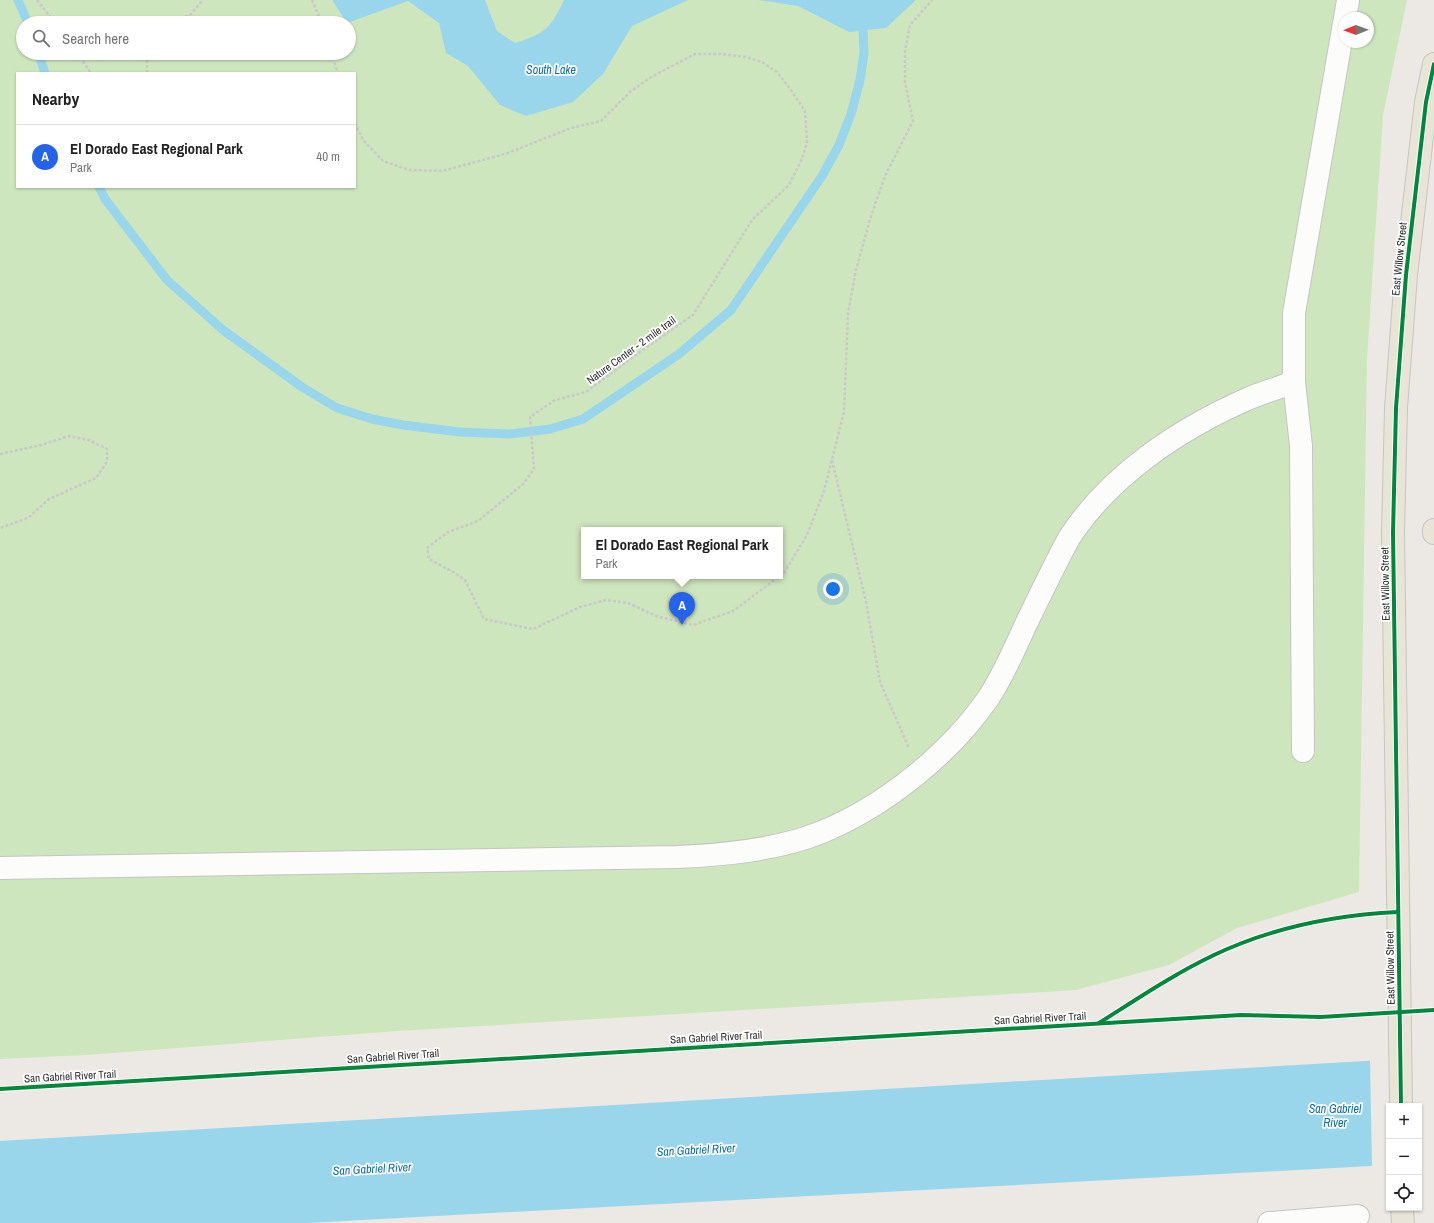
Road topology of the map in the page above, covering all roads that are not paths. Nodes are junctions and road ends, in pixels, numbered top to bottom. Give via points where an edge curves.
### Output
1 (1348, 0) edge
2 (1346, 12) edge
3 (1340, 48) edge
4 (1434, 64) edge
5 (1294, 382) junction
6 (1303, 751) dead end
7 (0, 868) edge
8 (1401, 1103) edge
9 (1402, 1211) edge
10 (1358, 1216) dead end
11 (1269, 1223) edge
12 (1403, 1223) edge

1 - 2 lane
3 - 5 lane via 1294,313
4 - 8 main road, East Willow Street via 1426,102 1399,352 1396,408 1393,534
5 - 6 lane via 1301,446
5 - 7 lane via 1246,399 1161,446 1098,500 1069,538 990,696 972,720 919,772 852,817 821,832 751,850 714,855
9 - 12 main road
10 - 11 lane

